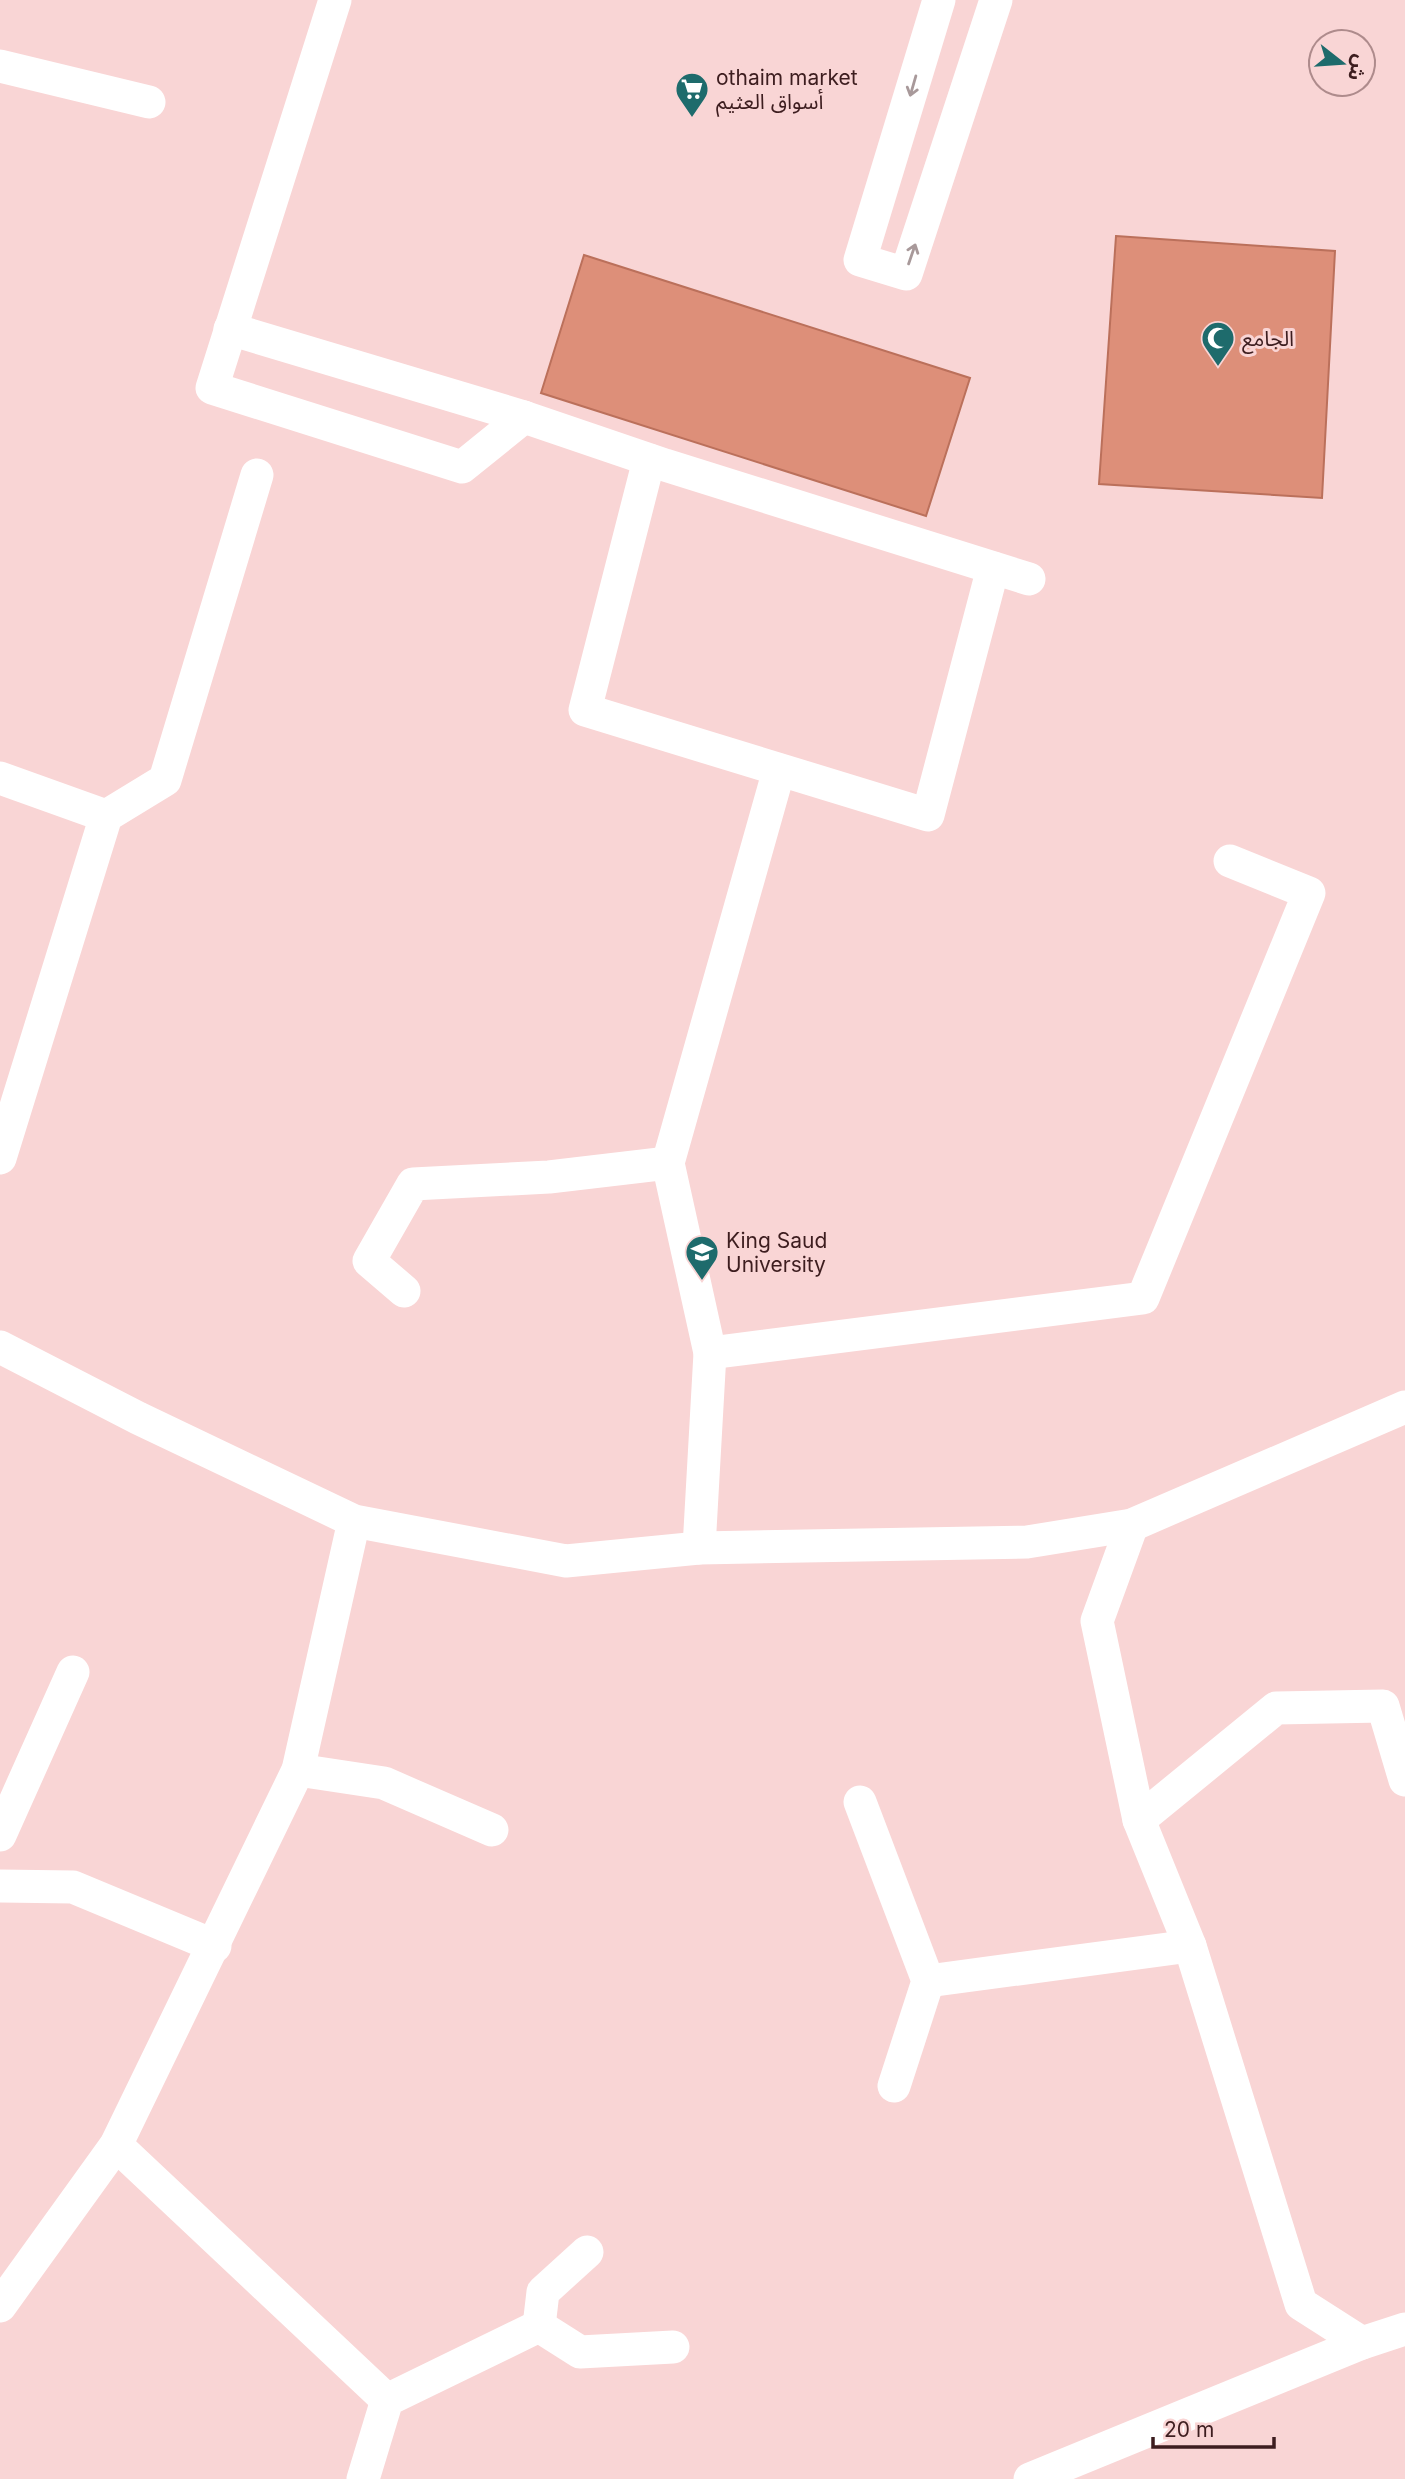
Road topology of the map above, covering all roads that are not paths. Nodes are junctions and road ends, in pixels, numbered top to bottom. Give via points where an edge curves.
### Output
1 (335, 0) edge
2 (996, 0) edge
3 (934, 14) edge
4 (978, 47) junction
5 (0, 66) edge
6 (149, 102) dead end
7 (897, 144) junction
8 (944, 162) junction
9 (230, 329) junction
10 (524, 417) junction
11 (649, 460) junction
12 (257, 475) dead end
13 (993, 568) junction
14 (1029, 579) dead end
15 (779, 771) junction
16 (0, 778) edge
17 (106, 816) junction
18 (1230, 861) dead end
19 (0, 1158) edge
20 (668, 1163) junction
21 (404, 1291) dead end
22 (0, 1348) edge
23 (710, 1353) junction
24 (1405, 1407) edge
25 (354, 1521) junction
26 (1132, 1525) junction
27 (699, 1548) junction
28 (74, 1672) dead end
29 (298, 1770) junction
30 (1405, 1780) edge
31 (860, 1802) dead end
32 (1139, 1820) junction
33 (492, 1830) dead end
34 (0, 1835) edge
35 (0, 1885) edge
36 (215, 1946) junction
37 (1190, 1946) junction
38 (929, 1982) junction
39 (894, 2086) dead end
40 (116, 2145) junction
41 (587, 2252) dead end
42 (0, 2306) edge
43 (540, 2326) junction
44 (1405, 2329) edge
45 (1362, 2343) junction
46 (673, 2347) dead end
47 (387, 2400) junction
48 (363, 2479) edge
49 (1030, 2479) edge

1 - 9 street
2 - 4 street
3 - 4 street
3 -> 7 street
4 - 8 street
5 - 6 street
7 - 8 street
7 -> 8 street via 860,260 905,274
9 - 10 street
9 - 10 street via 212,388 462,467
10 - 11 street
11 - 13 street
11 - 15 street via 585,710
12 - 17 street via 165,780
13 - 14 street
13 - 15 street via 928,815
15 - 20 street
16 - 17 street
17 - 19 street
18 - 23 street via 1309,893 1143,1298
20 - 21 street via 549,1177 413,1184 369,1261
20 - 23 street
22 - 25 street
23 - 27 street
24 - 26 street
25 - 27 street via 566,1561
25 - 29 street
26 - 27 street via 1027,1542
26 - 32 street via 1097,1621
28 - 34 street
29 - 33 street via 384,1783
29 - 36 street
30 - 32 street via 1383,1706 1276,1708
31 - 38 street
32 - 37 street
35 - 36 street via 73,1887
36 - 40 street
37 - 38 street
37 - 45 street via 1301,2304
38 - 39 street
40 - 42 street
40 - 47 street
41 - 43 street via 543,2292
43 - 46 street via 580,2352
43 - 47 street
44 - 45 street
45 - 49 street
47 - 48 street

